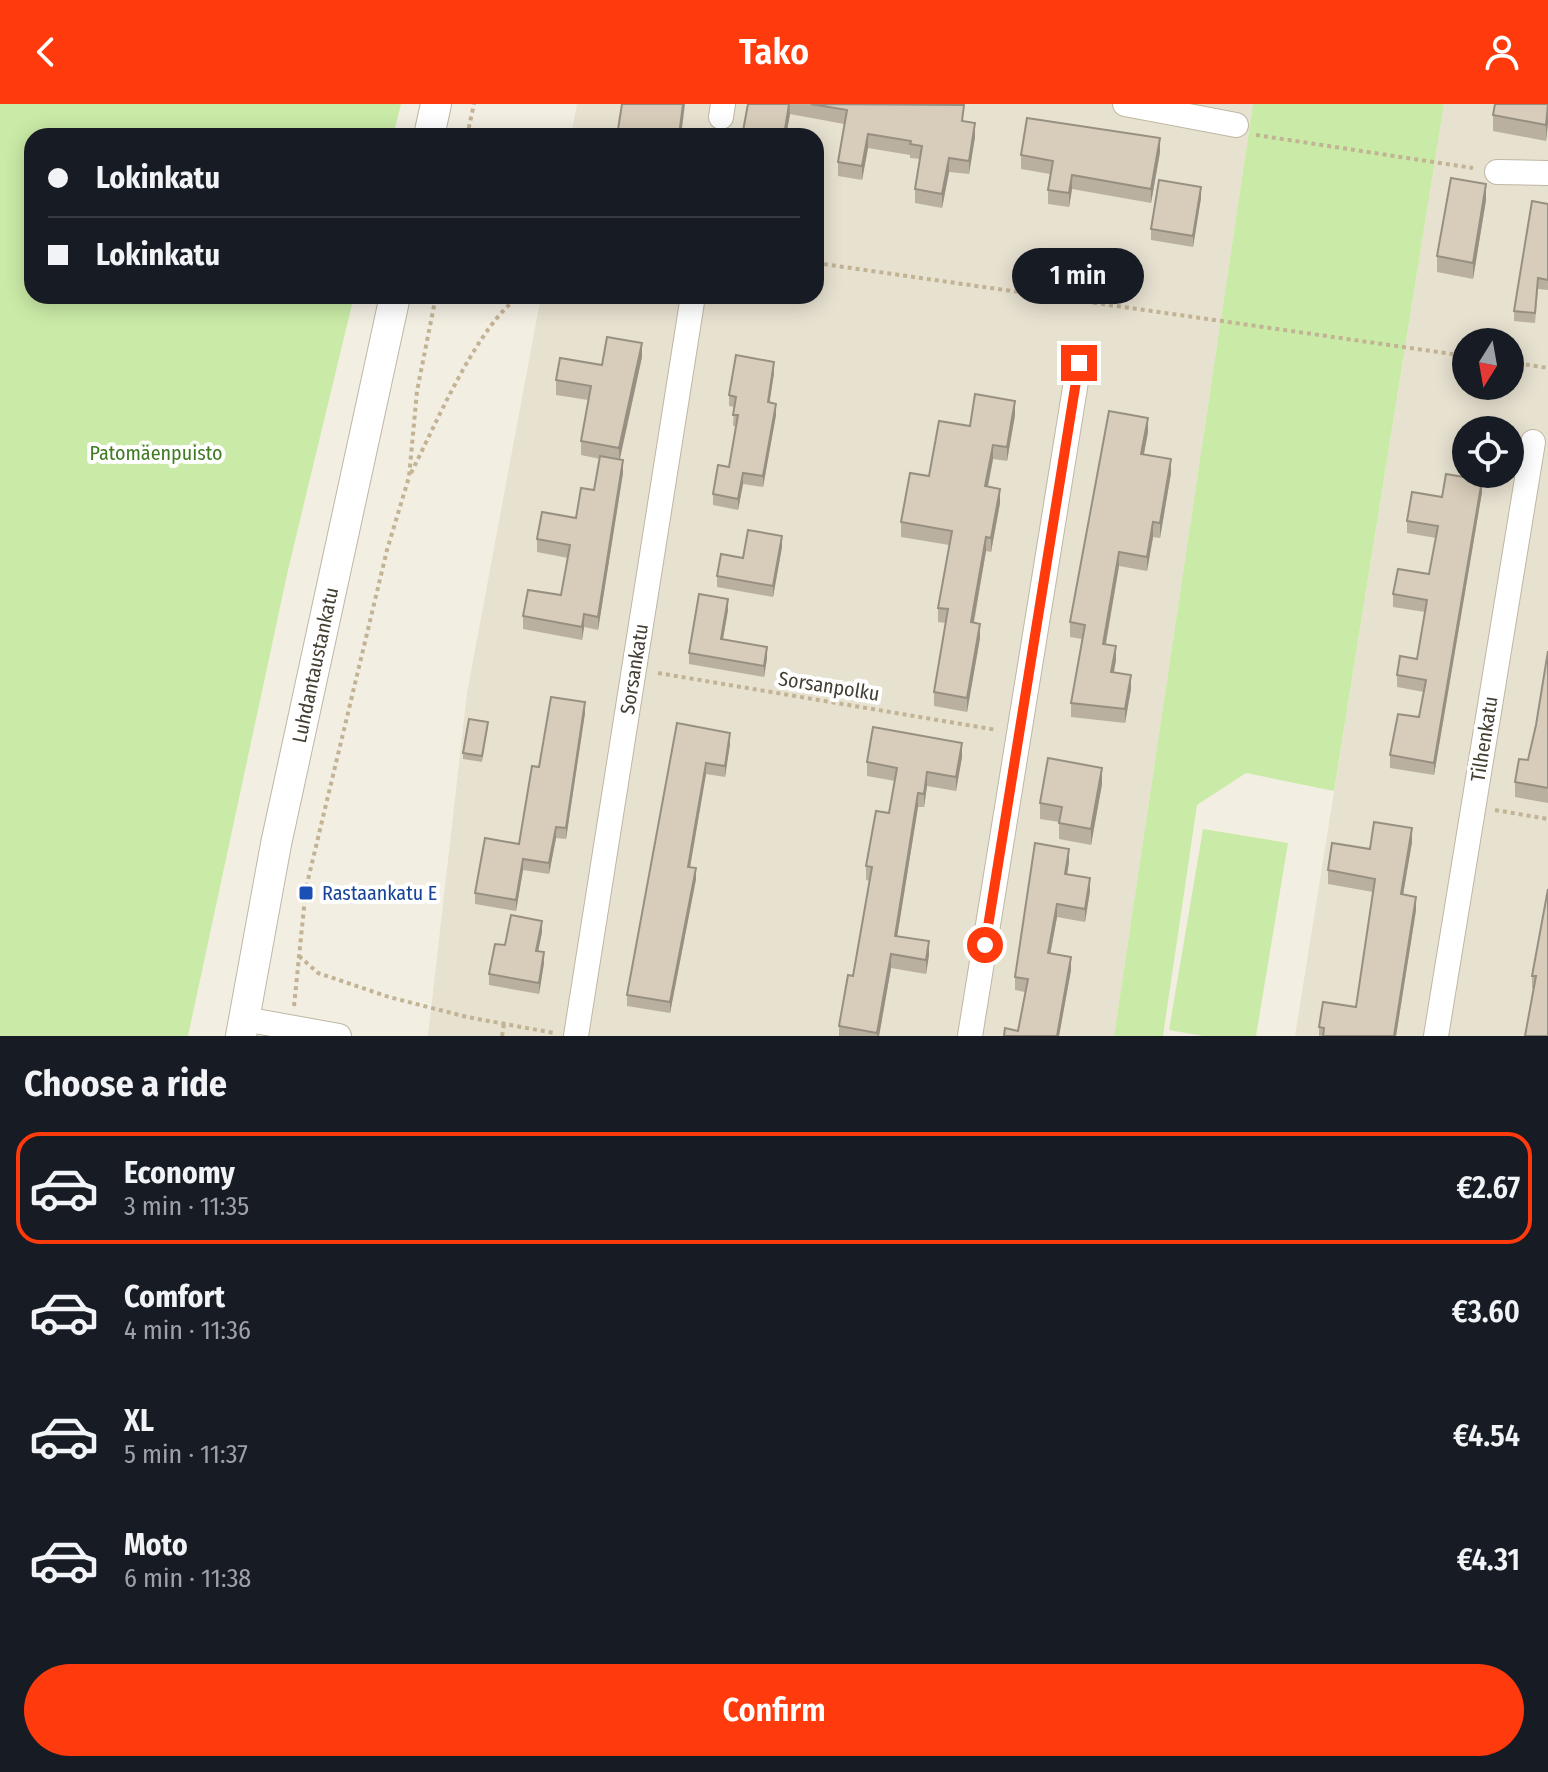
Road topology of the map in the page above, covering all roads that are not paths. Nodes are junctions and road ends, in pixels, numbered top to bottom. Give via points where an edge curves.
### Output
1 (436, 104) edge
2 (1125, 104) edge
3 (1236, 125) road end
4 (431, 128) edge
5 (1497, 172) road end
6 (1548, 173) edge
7 (393, 304) edge
8 (692, 304) edge
9 (1079, 363) dead end
10 (1533, 442) dead end
11 (243, 1027) edge
12 (567, 1035) edge
13 (339, 1036) edge
14 (970, 1036) edge
15 (1436, 1036) edge

1 - 4 street
2 - 3 street
5 - 6 street
7 - 11 street, Luhdantaustankatu via 276,844
8 - 12 street, Sorsankatu via 634,669
9 - 14 street
10 - 15 street, Tilhenkatu
11 - 13 street via 292,1027

